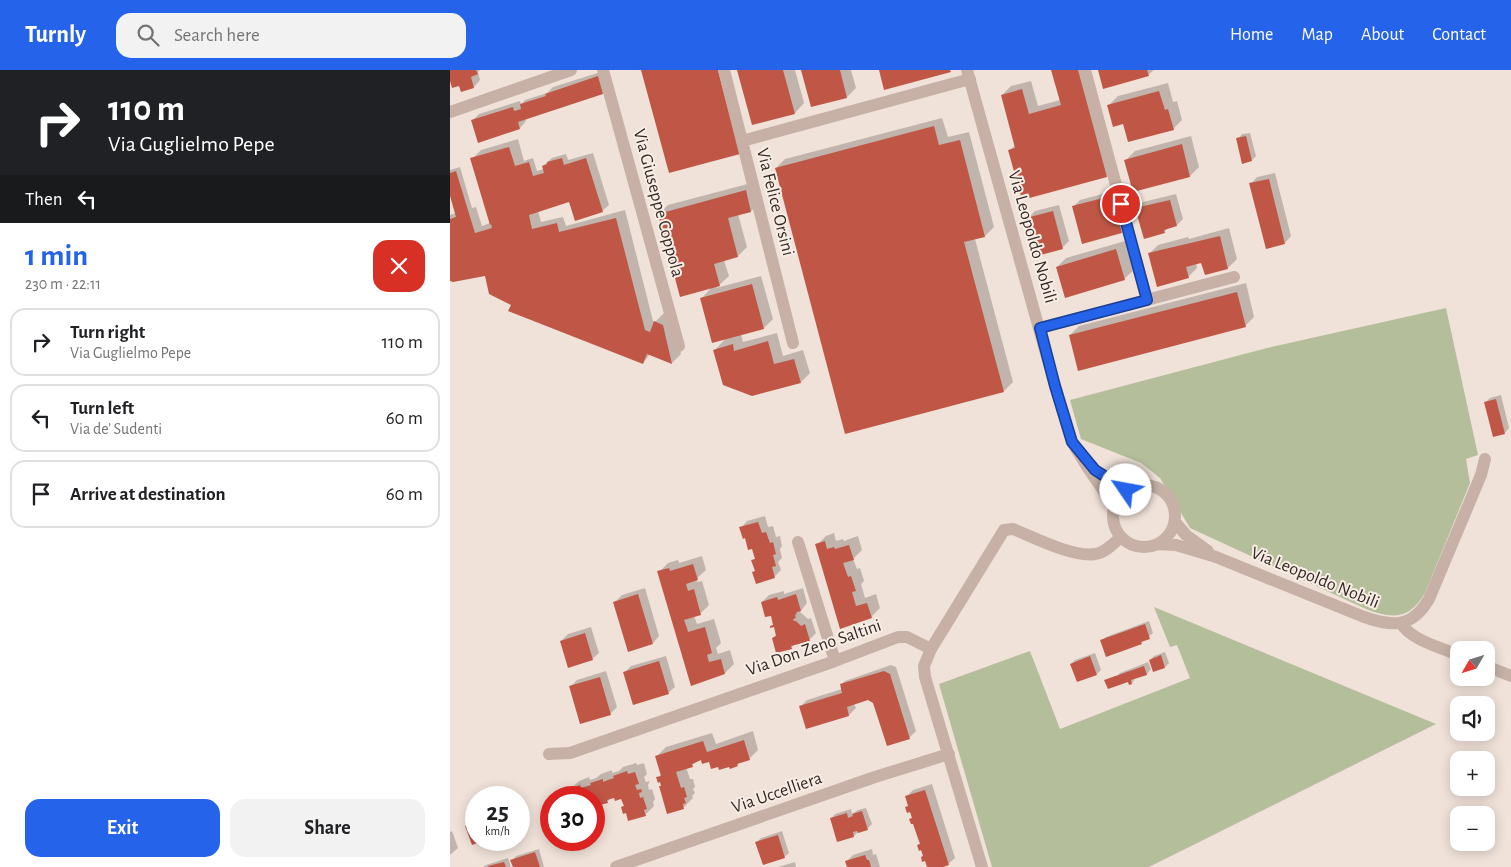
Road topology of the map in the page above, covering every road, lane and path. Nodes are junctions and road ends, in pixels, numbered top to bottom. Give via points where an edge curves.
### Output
1 (571, 70) edge
2 (603, 70) edge
3 (724, 70) edge
4 (1085, 70) edge
5 (969, 74) edge
6 (450, 112) edge
7 (742, 141) junction
8 (1234, 277) dead end
9 (1147, 300) junction
10 (1040, 328) junction
11 (793, 343) dead end
12 (679, 346) dead end
13 (1072, 442) junction
14 (1485, 459) dead end
15 (1126, 490) junction
16 (1114, 506) junction
17 (1175, 522) junction
18 (1121, 538) junction
19 (798, 542) dead end
20 (1157, 544) junction
21 (1216, 557) junction
22 (1402, 623) junction
23 (930, 649) junction
24 (1450, 651) edge
25 (835, 661) junction
26 (1495, 670) edge
27 (1511, 676) edge
28 (549, 754) dead end
29 (949, 754) junction
30 (616, 867) edge
31 (982, 867) edge

1 - 6 street
2 - 12 street, Via Giuseppe Coppola
3 - 7 street, Via Felice Orsini
4 - 9 street
5 - 7 street
5 - 10 street, Via Leopoldo Nobili
7 - 11 street, Via Felice Orsini
8 - 9 street
9 - 10 street
10 - 13 street, Via Leopoldo Nobili
13 - 15 street, Via Leopoldo Nobili via 1095,470
13 - 16 street, Via Leopoldo Nobili
14 - 22 street via 1429,599 1416,617
15 - 16 street
15 - 17 street via 1143,484 1161,489 1173,503
16 - 18 street via 1114,526
17 - 20 street via 1166,538
17 - 21 street, Via Leopoldo Nobili via 1186,535
18 - 20 street via 1138,547
18 - 23 street via 1091,555 1066,550 1013,529 1004,530
19 - 25 street
20 - 21 street, Via Leopoldo Nobili via 1176,545
21 - 22 street, Via Leopoldo Nobili via 1364,617 1382,623
22 - 24 street via 1405,630 1416,637
23 - 25 street, Via Don Zeno Saltini via 907,637 898,637
23 - 29 street via 924,666 925,677
25 - 28 street, Via Don Zeno Saltini via 570,753
26 - 27 street
29 - 30 street, Via Uccelliera
29 - 31 street

